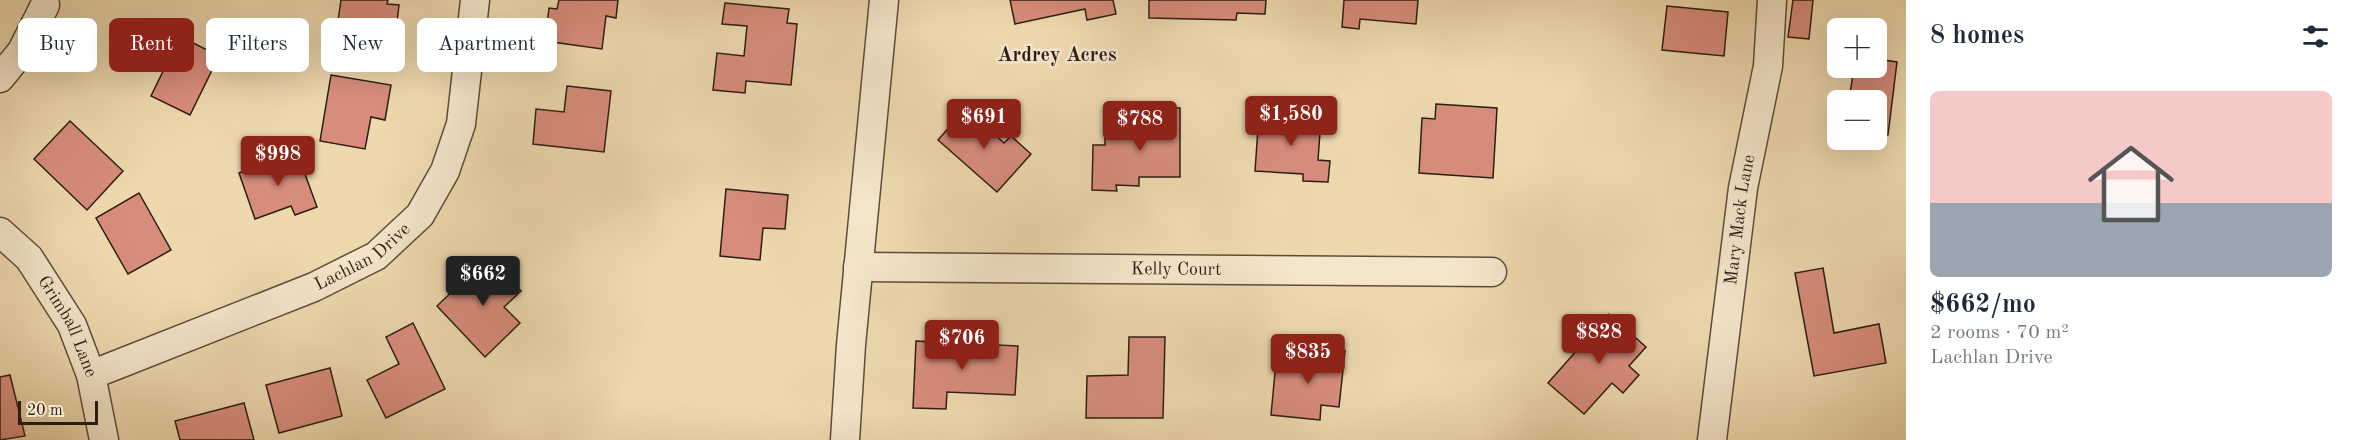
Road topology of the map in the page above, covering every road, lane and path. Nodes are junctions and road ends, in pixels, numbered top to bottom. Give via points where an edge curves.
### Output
1 (476, 0) edge
2 (884, 0) edge
3 (1772, 0) edge
4 (45, 5) dead end
5 (0, 78) edge
6 (0, 232) edge
7 (858, 267) junction
8 (1492, 272) dead end
9 (91, 375) junction
10 (104, 440) edge
11 (845, 440) edge
12 (1712, 440) edge

1 - 9 street, Lachlan Drive via 461,124 445,171 420,215 376,256 314,287
2 - 7 street
3 - 12 street, Mary Mack Lane via 1768,66 1743,188
4 - 5 street via 22,51
6 - 9 street, Grimball Lane via 29,258 72,325
7 - 8 street, Kelly Court
7 - 11 street
9 - 10 street, Grimball Lane

